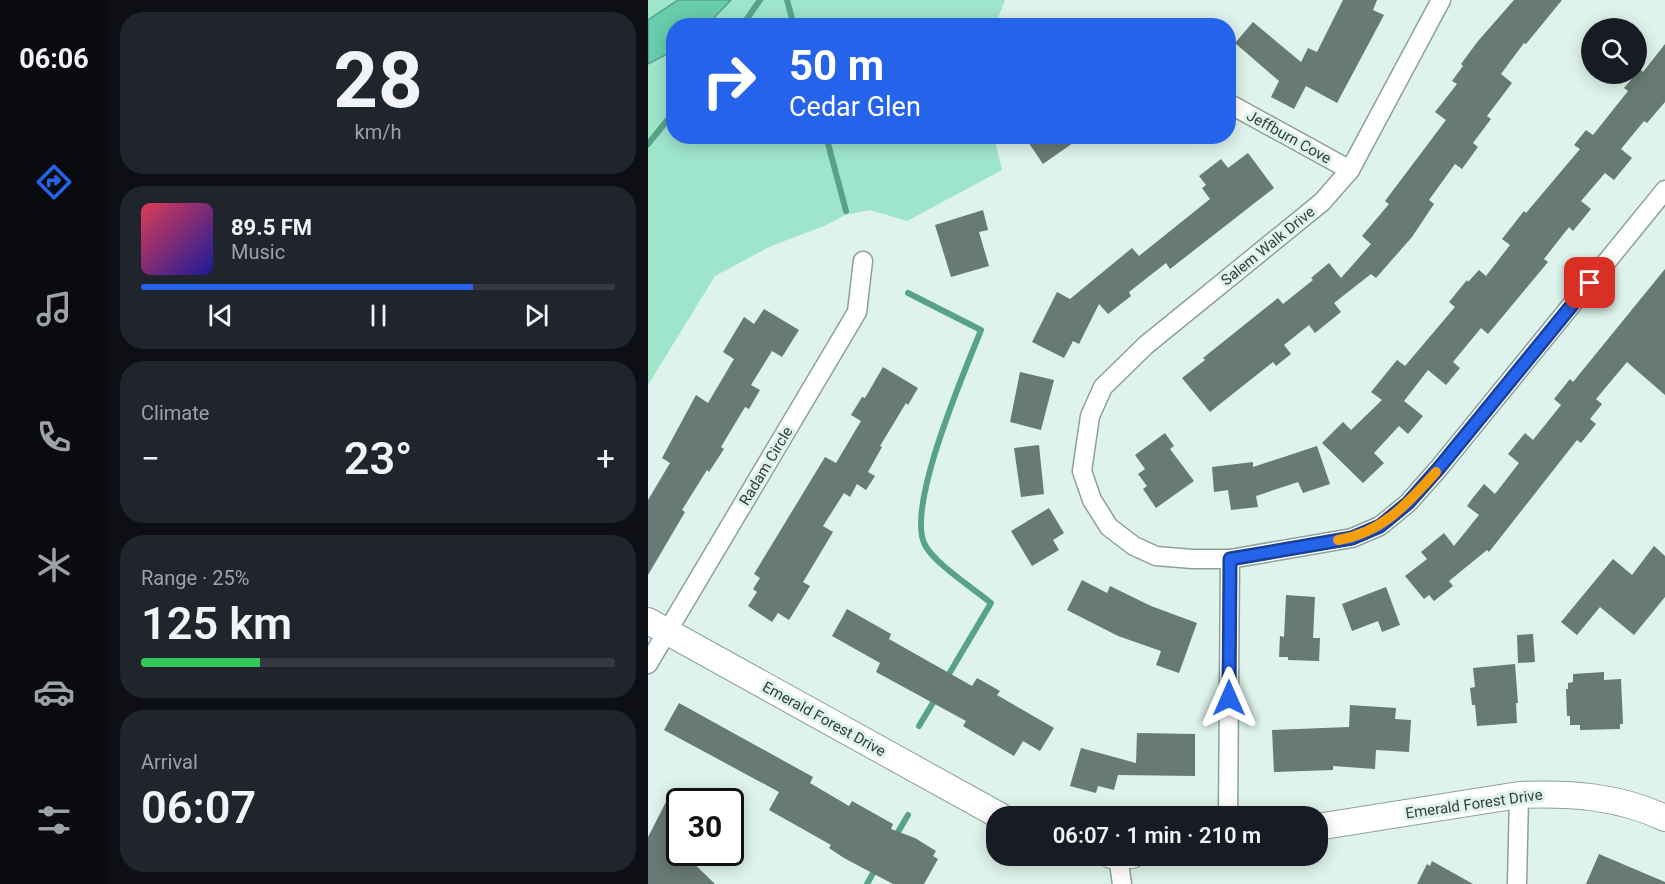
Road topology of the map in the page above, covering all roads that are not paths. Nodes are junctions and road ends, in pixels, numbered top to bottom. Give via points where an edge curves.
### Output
1 (1441, 0) edge
2 (1236, 107) edge
3 (1350, 170) junction
4 (1665, 190) edge
5 (863, 261) dead end
6 (1230, 559) junction
7 (658, 627) edge
8 (648, 664) edge
9 (1520, 795) junction
10 (1228, 806) edge
11 (986, 808) edge
12 (1665, 818) edge
13 (1328, 825) edge
14 (1121, 866) edge
15 (1122, 884) edge
16 (1517, 884) edge

1 - 3 street, Salem Walk Drive
2 - 3 street, Jeffburn Cove
3 - 6 street, Salem Walk Drive via 1322,202 1146,345 1103,387 1090,416 1082,471 1092,500 1109,528 1156,556
4 - 6 street via 1408,503 1380,526 1352,538
5 - 7 street, Radam Circle via 858,312
6 - 10 street
7 - 8 street, Radam Circle
7 - 11 street, Emerald Forest Drive
9 - 12 street, Emerald Forest Drive via 1601,798 1637,806
9 - 13 street, Emerald Forest Drive
9 - 16 street
14 - 15 street

